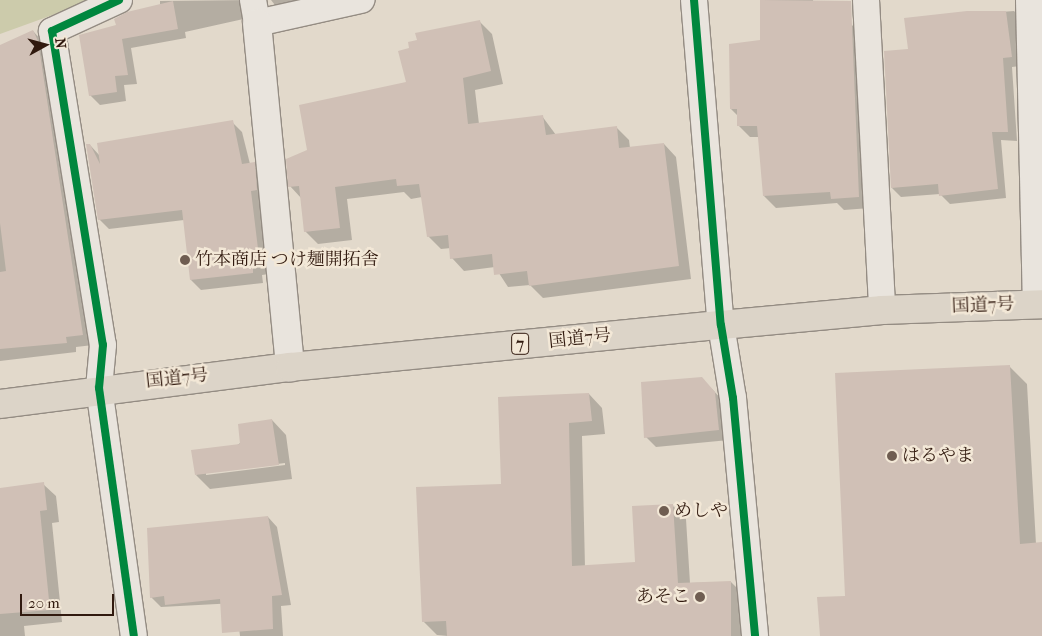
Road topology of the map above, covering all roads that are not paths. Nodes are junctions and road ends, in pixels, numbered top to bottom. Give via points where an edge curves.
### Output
1 (119, 0) edge
2 (361, 0) edge
3 (694, 0) edge
4 (866, 0) edge
5 (1028, 0) edge
6 (255, 11) edge
7 (1039, 304) edge
8 (882, 310) junction
9 (721, 325) junction
10 (290, 367) junction
11 (99, 388) junction
12 (0, 404) edge
13 (134, 636) edge
14 (755, 636) edge

1 - 11 street via 52,31 103,345
2 - 6 street
3 - 9 street
4 - 8 street
5 - 7 street
6 - 10 street
7 - 8 highway, 国道7号 / 7
8 - 9 highway, 国道7号 / 7
9 - 10 highway, 国道7号 / 7
9 - 14 street via 733,398
10 - 11 highway, 国道7号 / 7
11 - 12 highway, 国道7号 / 7
11 - 13 street

